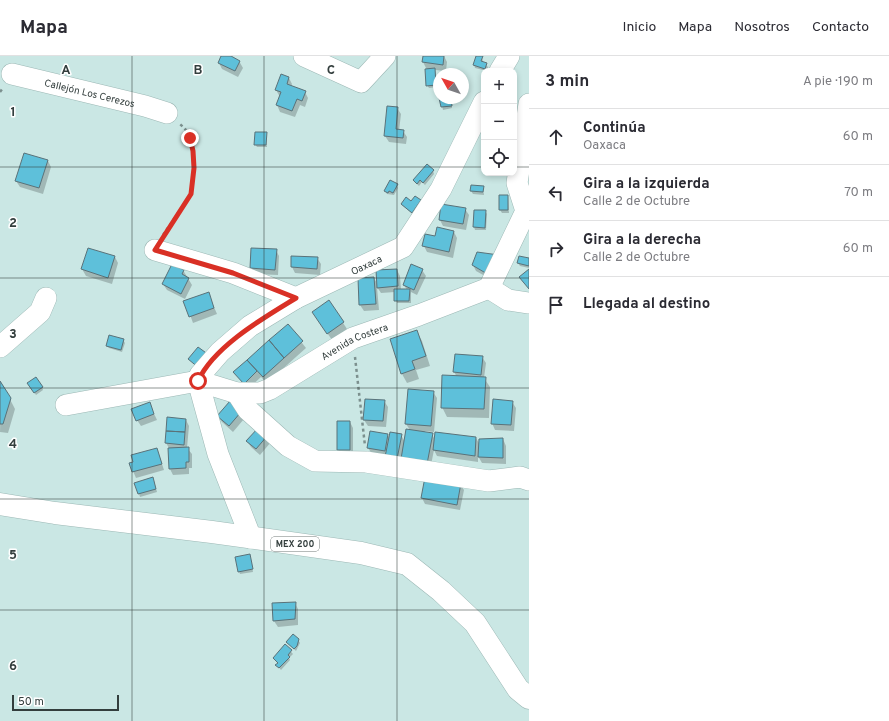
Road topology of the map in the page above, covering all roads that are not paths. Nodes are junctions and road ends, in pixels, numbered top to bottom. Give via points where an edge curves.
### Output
1 (304, 56) edge
2 (386, 56) edge
3 (510, 56) edge
4 (502, 68) edge
5 (9, 69) edge
6 (483, 104) edge
7 (529, 104) edge
8 (174, 119) road end
9 (527, 133) edge
10 (155, 250) road end
11 (489, 288) junction
12 (46, 298) dead end
13 (296, 298) junction
14 (529, 303) edge
15 (0, 346) edge
16 (198, 381) junction
17 (237, 393) junction
18 (66, 405) dead end
19 (529, 480) edge
20 (0, 504) edge
21 (250, 538) junction
22 (529, 698) edge

1 - 2 street via 361,82
3 - 4 street
5 - 8 street, Callejón Los Cerezos via 145,106
6 - 13 street, Oaxaca via 441,189 403,247
7 - 9 street
9 - 11 street via 517,183 526,211
10 - 13 street via 233,273
11 - 14 street via 508,300
11 - 17 street, Avenida Costera via 419,316 353,338 270,389 260,393
12 - 15 street via 40,312
13 - 16 street, Oaxaca via 250,326 220,352 200,375
16 - 17 street, Avenida Costera
16 - 18 street
16 - 21 street via 218,454
17 - 19 street via 248,410 288,446 316,461 366,462 489,481 520,477
20 - 21 highway, MEX 200
21 - 22 highway, MEX 200 via 361,553 407,564 475,623 518,689

